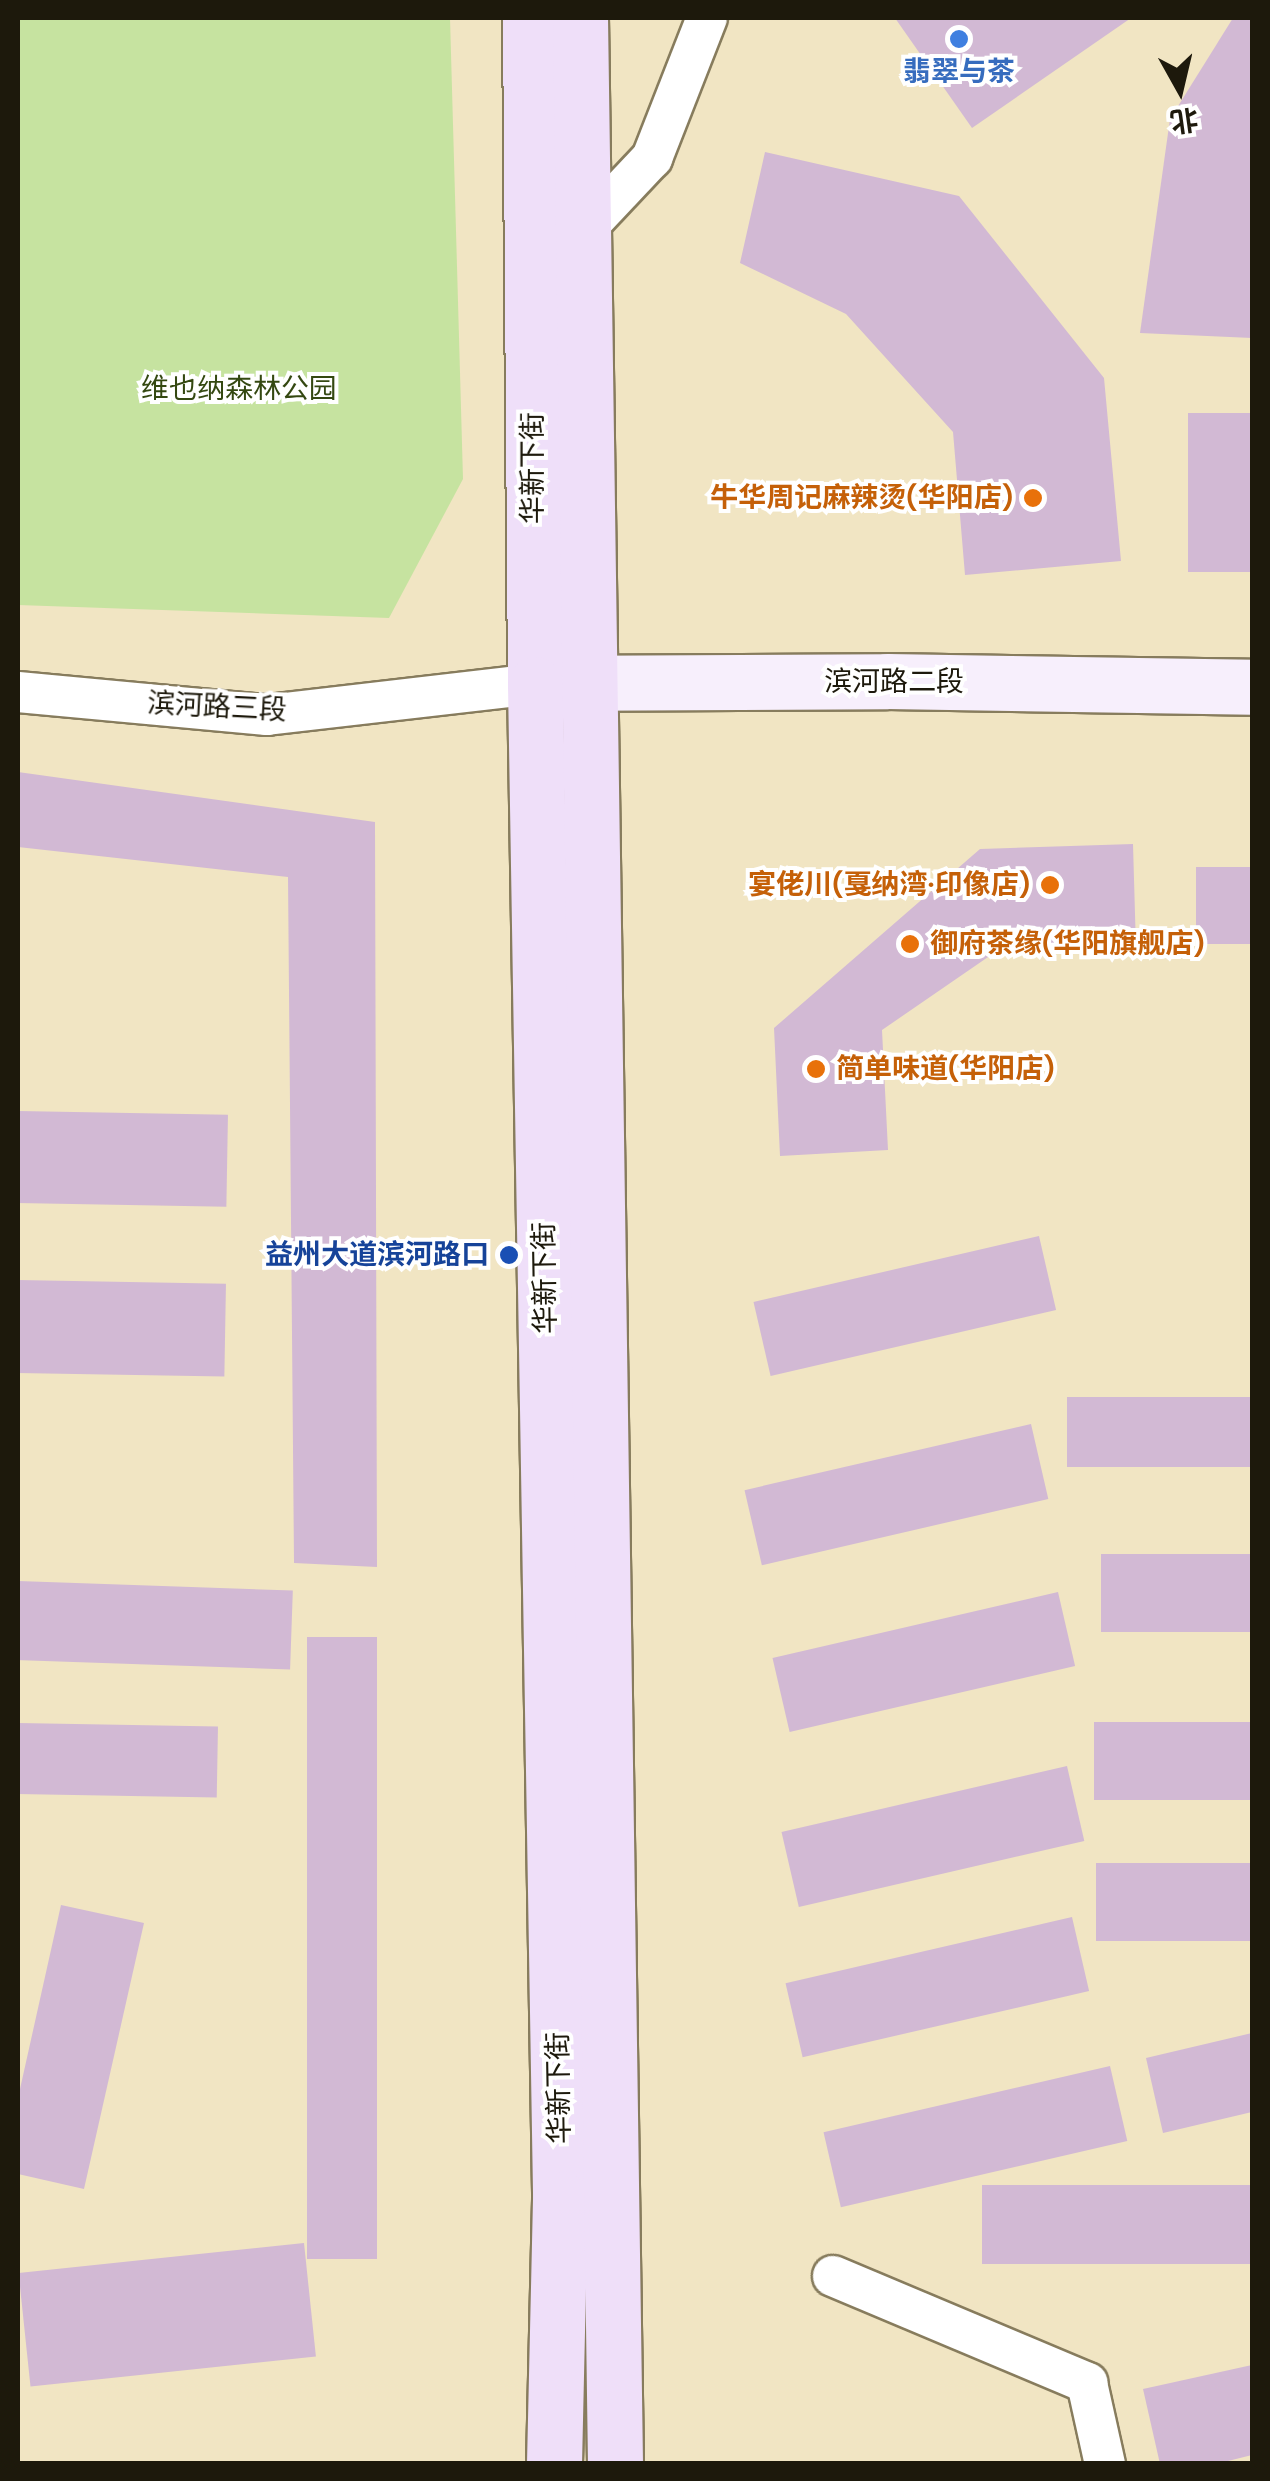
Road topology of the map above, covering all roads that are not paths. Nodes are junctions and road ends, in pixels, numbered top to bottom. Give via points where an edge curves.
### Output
1 (530, 18) edge
2 (580, 18) edge
3 (707, 18) edge
4 (556, 85) junction
5 (585, 229) junction
6 (590, 682) junction
7 (535, 684) junction
8 (1252, 687) edge
9 (18, 692) edge
10 (833, 2276) dead end
11 (554, 2464) edge
12 (615, 2464) edge
13 (1106, 2464) edge

1 - 4 main road
2 - 4 main road
3 - 5 street via 652,158
4 - 5 main road
4 - 7 main road, 华新下街
5 - 6 main road
6 - 7 street, 滨河路二段
6 - 8 street, 滨河路二段
6 - 12 main road
7 - 9 street, 滨河路三段 via 267,715
7 - 11 main road, 华新下街 via 560,2199
10 - 13 street via 1087,2383

